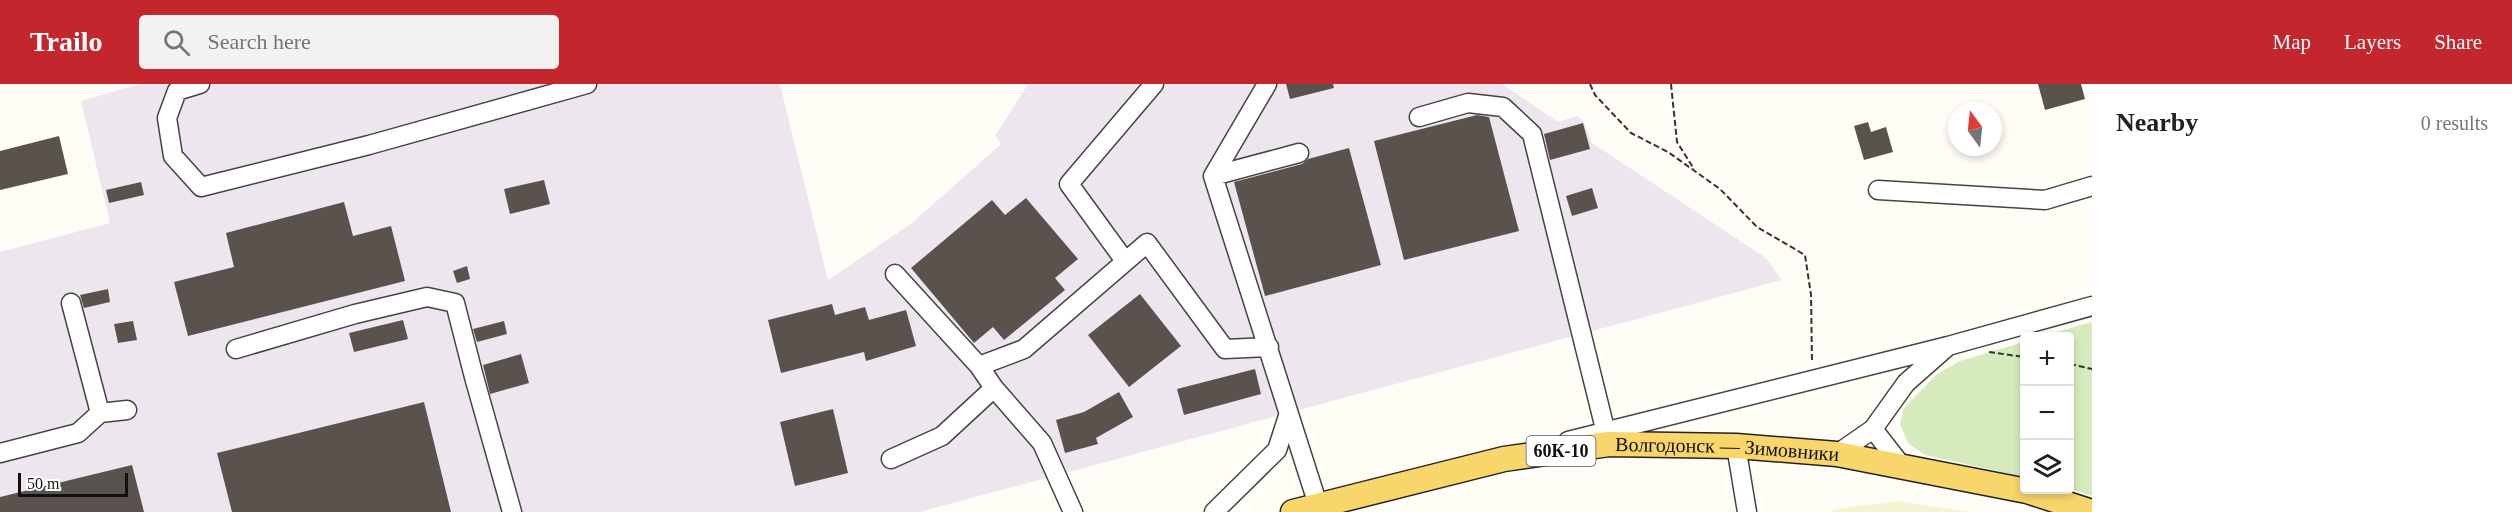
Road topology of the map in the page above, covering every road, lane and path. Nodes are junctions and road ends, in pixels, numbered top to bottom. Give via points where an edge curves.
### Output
1 (201, 84) edge
2 (587, 84) edge
3 (1154, 84) edge
4 (1267, 84) edge
5 (1590, 84) edge
6 (1671, 84) edge
7 (1419, 117) dead end
8 (1299, 153) dead end
9 (1695, 172) junction
10 (1213, 176) junction
11 (2092, 186) edge
12 (1878, 190) dead end
13 (1125, 261) junction
14 (895, 274) dead end
15 (71, 303) dead end
16 (2092, 306) edge
17 (1948, 346) junction
18 (1269, 347) junction
19 (236, 349) dead end
20 (2074, 365) edge
21 (979, 366) junction
22 (2092, 369) edge
23 (1814, 380) junction
24 (994, 388) junction
25 (127, 411) dead end
26 (100, 413) junction
27 (1288, 416) junction
28 (1874, 429) junction
29 (1606, 437) junction
30 (1736, 446) junction
31 (0, 453) edge
32 (1837, 454) junction
33 (891, 459) dead end
34 (1901, 465) junction
35 (1318, 505) junction
36 (512, 512) edge
37 (1073, 512) edge
38 (1214, 512) edge
39 (1293, 512) edge
40 (1747, 512) edge
41 (2092, 512) edge

1 - 2 street via 177,92 167,117 173,156 201,187
3 - 13 street via 1069,184
4 - 10 street
5 - 9 path via 1631,133 1668,152
6 - 9 path via 1677,142
7 - 29 street via 1468,103 1503,107 1532,134
8 - 10 street
9 - 23 path via 1720,189 1757,227 1805,255 1811,295
10 - 18 street
11 - 12 street via 2045,200
13 - 18 street via 1147,243 1225,349
13 - 21 street via 1024,349
14 - 21 street
15 - 26 street
16 - 17 street
17 - 23 street
17 - 28 street via 1906,383
18 - 27 street
19 - 36 street via 427,297 455,303
20 - 22 path
21 - 24 street
23 - 29 street
24 - 33 street via 942,436
24 - 37 street via 1042,443
25 - 26 street
26 - 31 street via 78,433
27 - 35 street
27 - 38 street via 1277,450
28 - 32 street
28 - 34 street
29 - 30 main road, Волгодонск — Зимовники / 60К-10
29 - 35 main road, Волгодонск — Зимовники / 60К-10
30 - 32 main road, Волгодонск — Зимовники / 60К-10
30 - 40 street
32 - 34 main road, Волгодонск — Зимовники / 60К-10
34 - 41 main road, Волгодонск — Зимовники / 60К-10 via 2027,491
35 - 39 main road, Волгодонск — Зимовники / 60К-10

